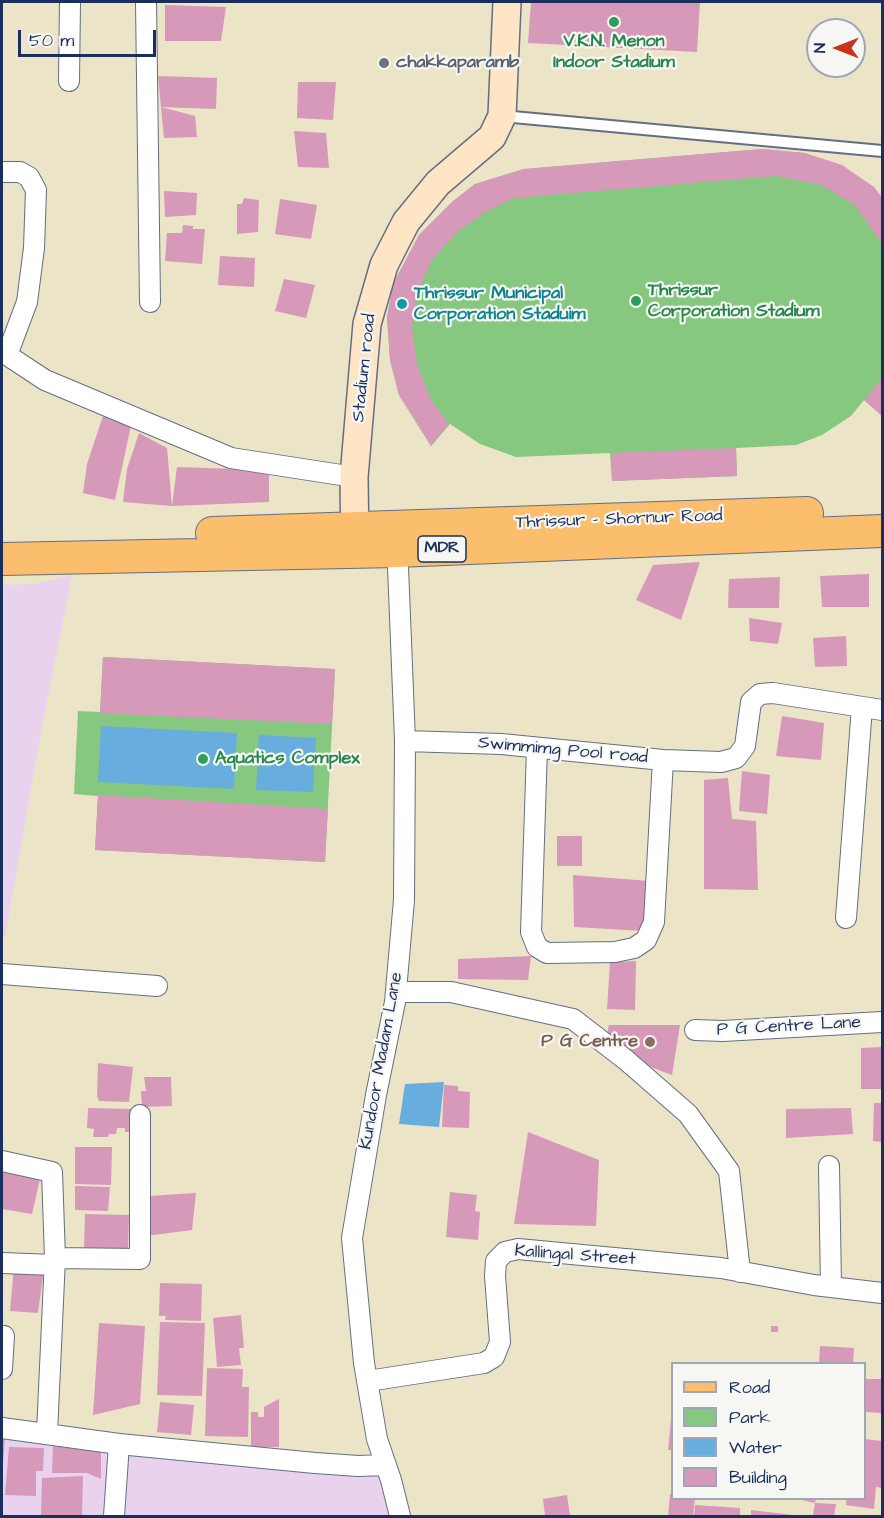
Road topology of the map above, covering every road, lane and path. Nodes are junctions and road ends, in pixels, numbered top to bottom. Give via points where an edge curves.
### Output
1 (70, 2) edge
2 (146, 2) edge
3 (507, 2) edge
4 (69, 81) dead end
5 (502, 116) junction
6 (882, 151) edge
7 (2, 172) edge
8 (150, 302) dead end
9 (4, 352) edge
10 (354, 477) junction
11 (882, 510) edge
12 (882, 531) edge
13 (397, 539) junction
14 (355, 541) junction
15 (8, 549) edge
16 (862, 706) junction
17 (882, 710) edge
18 (405, 741) junction
19 (537, 748) junction
20 (663, 760) junction
21 (846, 918) dead end
22 (2, 974) edge
23 (157, 986) dead end
24 (396, 992) junction
25 (882, 1022) edge
26 (695, 1030) dead end
27 (140, 1116) dead end
28 (2, 1161) edge
29 (829, 1167) dead end
30 (55, 1261) junction
31 (2, 1263) edge
32 (740, 1272) junction
33 (831, 1287) junction
34 (882, 1293) edge
35 (4, 1335) dead end
36 (2, 1368) edge
37 (368, 1381) junction
38 (2, 1428) edge
39 (47, 1433) junction
40 (118, 1444) junction
41 (386, 1465) junction
42 (114, 1516) edge
43 (400, 1516) edge

1 - 4 street
2 - 8 street
3 - 5 main road, Stadium road
5 - 6 lane
5 - 10 main road, Stadium road via 492,137 438,183 406,222 384,265 367,324
7 - 9 street via 20,172 29,177 36,190 27,302
9 - 10 street via 45,380 231,458
10 - 14 main road, Stadium road
11 - 13 main road, Thrissur - Shornur Road / MDR
12 - 13 main road, MDR
13 - 14 main road, Thrissur - Shornur Road / MDR
13 - 18 street, Kundoor Madam Lane
14 - 15 main road, MDR
16 - 17 street
16 - 20 street, Swimmimg Pool road via 760,694 751,702 745,746 736,758 721,762
16 - 21 street
18 - 19 street, Swimmimg Pool road
18 - 24 street, Kundoor Madam Lane via 404,900
19 - 20 street, Swimmimg Pool road
19 - 20 street via 531,932 537,947 547,953 615,952 634,948 646,940 654,922
22 - 23 street
24 - 32 street via 451,992 573,1019 626,1060 688,1114 729,1171
24 - 37 street, Kundoor Madam Lane via 352,1238
25 - 26 street, P G Centre Lane
27 - 30 street via 140,1259
28 - 30 street via 52,1172
29 - 33 street
30 - 31 street
30 - 39 street
32 - 33 street, Kallingal Street
32 - 37 street, Kallingal Street via 518,1249 505,1252 496,1261 500,1342 494,1357 484,1363
33 - 34 street, Kallingal Street
35 - 36 street
37 - 41 street, Kundoor Madam Lane via 377,1439
38 - 39 street
39 - 40 street
40 - 41 street via 315,1464
40 - 42 street
41 - 43 street, Kundoor Madam Lane

